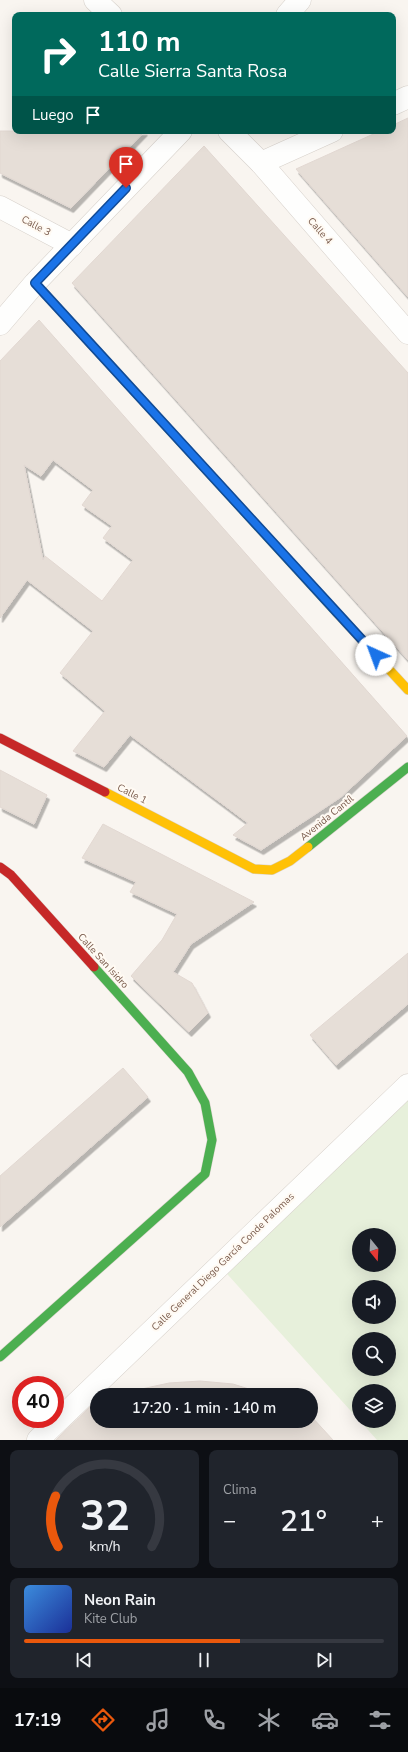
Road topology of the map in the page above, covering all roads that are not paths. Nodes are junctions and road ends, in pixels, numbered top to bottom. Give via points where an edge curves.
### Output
1 (95, 0) edge
2 (300, 0) edge
3 (108, 12) edge
4 (290, 12) edge
5 (408, 97) edge
6 (396, 103) edge
7 (178, 134) edge
8 (233, 134) edge
9 (325, 134) edge
10 (260, 163) junction
11 (0, 207) edge
12 (72, 245) junction
13 (35, 283) junction
14 (0, 324) edge
15 (408, 333) edge
16 (408, 690) edge
17 (0, 738) edge
18 (408, 767) edge
19 (0, 866) edge
20 (254, 869) joint
21 (408, 1085) edge
22 (0, 1357) edge
23 (38, 1440) edge

1 - 3 street
2 - 4 street
5 - 6 street
7 - 12 street
8 - 10 street, Calle 4
9 - 10 street
10 - 15 street, Calle 4
11 - 12 street, Calle 3
12 - 13 street
13 - 14 street
13 - 16 street
17 - 20 street, Calle 1
18 - 20 street, Avenida Cantíl via 290,861 272,870
19 - 22 street, Calle San Isidro via 11,875 188,1072 205,1103 212,1140 205,1174
21 - 23 street, Calle General Diego García Conde Palomas

